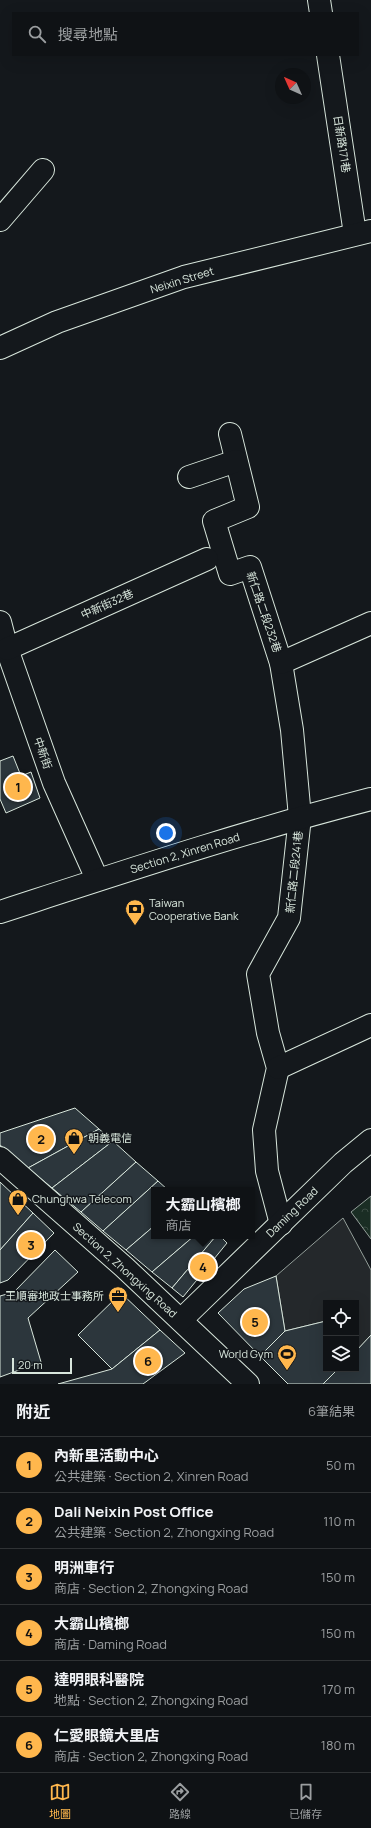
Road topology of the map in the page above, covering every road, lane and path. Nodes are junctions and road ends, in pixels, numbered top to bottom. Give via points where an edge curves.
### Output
1 (319, 0) edge
2 (321, 12) edge
3 (328, 56) edge
4 (43, 170) dead end
5 (0, 220) edge
6 (363, 232) edge
7 (0, 348) edge
8 (230, 434) dead end
9 (236, 461) junction
10 (189, 477) dead end
11 (207, 559) dead end
12 (0, 622) edge
13 (371, 623) edge
14 (7, 649) junction
15 (281, 663) junction
16 (371, 799) edge
17 (300, 818) junction
18 (97, 879) junction
19 (0, 912) edge
20 (371, 1025) edge
21 (278, 1068) junction
22 (371, 1140) edge
23 (0, 1158) edge
24 (281, 1224) junction
25 (181, 1320) junction
26 (248, 1384) edge

1 - 2 street
3 - 6 street, 日新路171巷
4 - 5 street
6 - 7 street, Neixin Street via 184,277 57,322
8 - 9 street, 新仁路二段232巷
9 - 10 street
9 - 15 street, 新仁路二段232巷 via 248,507 214,521 230,574 250,567
11 - 14 street, 中新街32巷
12 - 14 street, 中新街
13 - 15 street
14 - 18 street, 中新街 via 54,783
15 - 17 street, 新仁路二段232巷 via 292,730
16 - 17 street, Section 2, Xinren Road
17 - 18 street, Section 2, Xinren Road
17 - 21 street, 新仁路二段241巷 via 289,918 258,974 268,1033
18 - 19 street, Section 2, Xinren Road
20 - 21 street
21 - 24 street, 新仁路二段241巷 via 264,1130 267,1171
22 - 24 street, Daming Road via 343,1163
23 - 25 street, Section 2, Zhongxing Road
24 - 25 street, Daming Road
25 - 26 street, Section 2, Zhongxing Road

